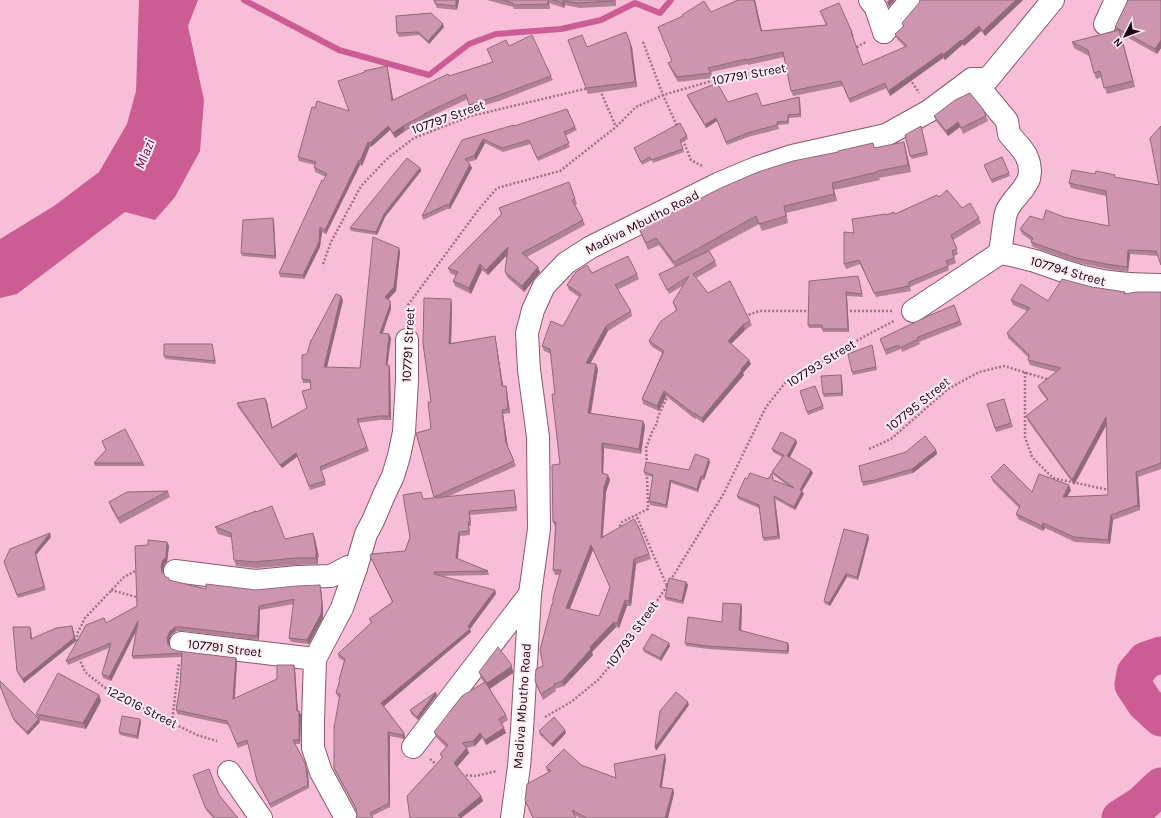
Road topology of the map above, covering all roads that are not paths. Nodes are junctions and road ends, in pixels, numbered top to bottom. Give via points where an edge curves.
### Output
1 (870, 0) edge
2 (911, 0) edge
3 (1053, 0) edge
4 (1116, 0) edge
5 (1105, 24) dead end
6 (972, 79) junction
7 (1000, 253) junction
8 (1161, 284) edge
9 (913, 311) road end
10 (407, 340) road end
11 (356, 568) junction
12 (175, 572) dead end
13 (530, 594) junction
14 (181, 643) road end
15 (315, 659) junction
16 (414, 747) road end
17 (229, 772) dead end
18 (261, 818) edge
19 (346, 818) edge
20 (512, 818) edge

1 - 2 street via 876,8 884,32
3 - 6 street, Madiva Mbutho Road via 988,79
4 - 5 street
6 - 7 street via 1007,121 1008,134 1024,152 1029,167 1029,179 1007,210
6 - 13 street, Madiva Mbutho Road via 929,111 886,135 792,156 718,184 591,247 566,263 544,286 533,310 528,333 529,370 538,437 540,529
7 - 8 street, 107794 Street via 1111,283
7 - 9 street
10 - 11 street, 107791 Street via 404,432 399,456 393,476 366,534
11 - 12 street via 348,567 331,576 256,581
11 - 15 street, 107791 Street via 342,608
13 - 16 street, Madiva Mbutho Road
13 - 20 street, Madiva Mbutho Road via 522,730
14 - 15 street, 107791 Street
15 - 19 street, 107791 Street via 313,748 321,772
17 - 18 street

